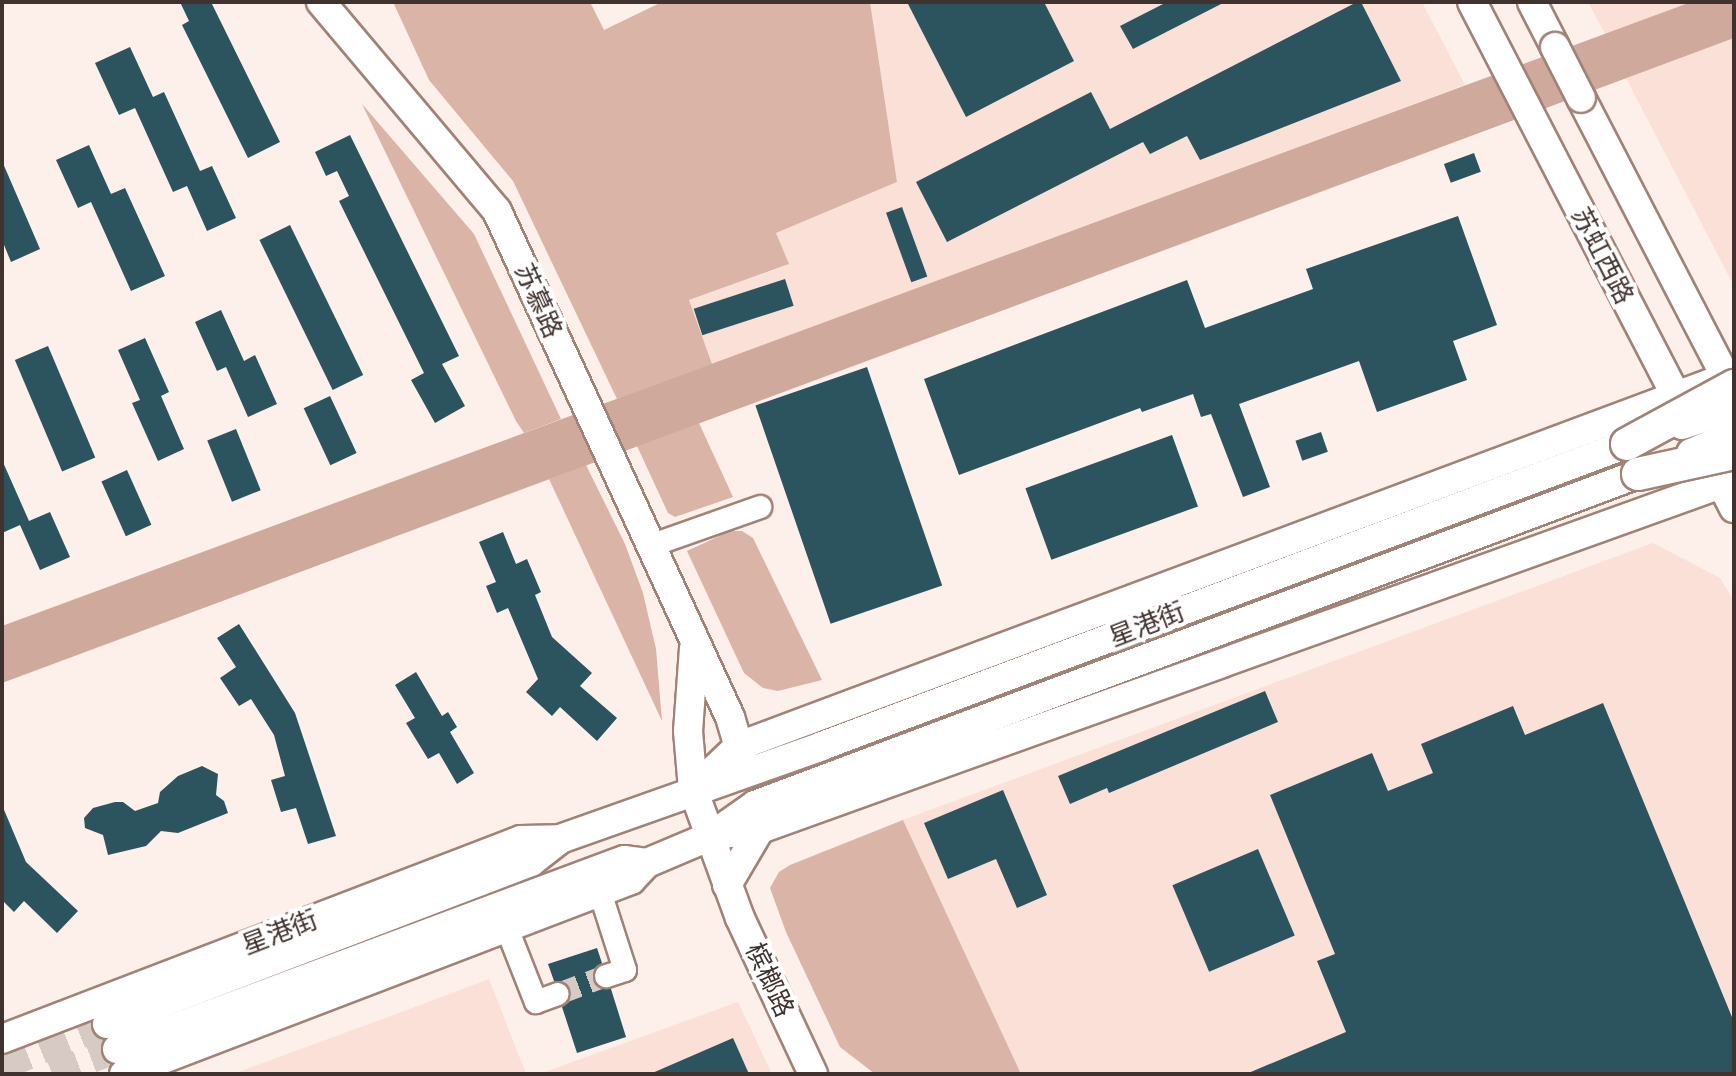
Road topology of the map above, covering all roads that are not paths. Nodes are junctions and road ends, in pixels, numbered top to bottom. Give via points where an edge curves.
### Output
1 (321, 2) edge
2 (1472, 2) edge
3 (1532, 2) edge
4 (1732, 386) edge
5 (1674, 396) junction
6 (1734, 408) edge
7 (1734, 435) edge
8 (1627, 444) junction
9 (1734, 453) edge
10 (1638, 474) junction
11 (1730, 492) edge
12 (760, 507) dead end
13 (650, 546) junction
14 (694, 640) junction
15 (743, 759) junction
16 (693, 789) junction
17 (757, 817) junction
18 (711, 836) junction
19 (560, 839) junction
20 (647, 863) junction
21 (727, 885) junction
22 (600, 892) junction
23 (506, 926) junction
24 (606, 976) tunnel mouth
25 (558, 994) tunnel mouth
26 (2, 1039) edge
27 (116, 1049) edge
28 (813, 1074) edge

1 - 13 main road, 苏慕路 via 497,211
2 - 5 main road, 苏虹西路
3 - 4 main road, 苏虹西路, bridge
4 - 5 main road
4 - 8 highway, bridge
5 - 11 main road, 苏虹西路
5 - 15 main road
6 - 8 main road, 星港街, bridge
7 - 10 main road, 星港街, bridge
8 - 15 main road, 星港街 via 1037,666
9 - 10 highway, bridge
10 - 17 main road, 星港街 via 1047,697
11 - 17 main road
12 - 13 lane
13 - 14 main road, 苏慕路
14 - 15 main road, 苏慕路
14 - 16 main road, 苏慕路 via 688,731
15 - 16 main road
15 - 17 main road, 苏慕路
16 - 18 main road, 苏慕路
16 - 19 main road, 星港街
17 - 18 main road, 星港街
17 - 21 main road
18 - 20 main road, 星港街
18 - 21 main road, 苏慕路
19 - 26 main road, 星港街 via 521,840
19 - 27 main road, 星港街 via 531,862
20 - 22 main road, 星港街 via 631,880
20 - 27 main road, 星港街 via 624,860
21 - 28 main road, 槟榔路
22 - 23 main road, 星港街
22 - 24 lane via 625,970
23 - 25 lane via 536,1002
23 - 27 main road, 星港街

